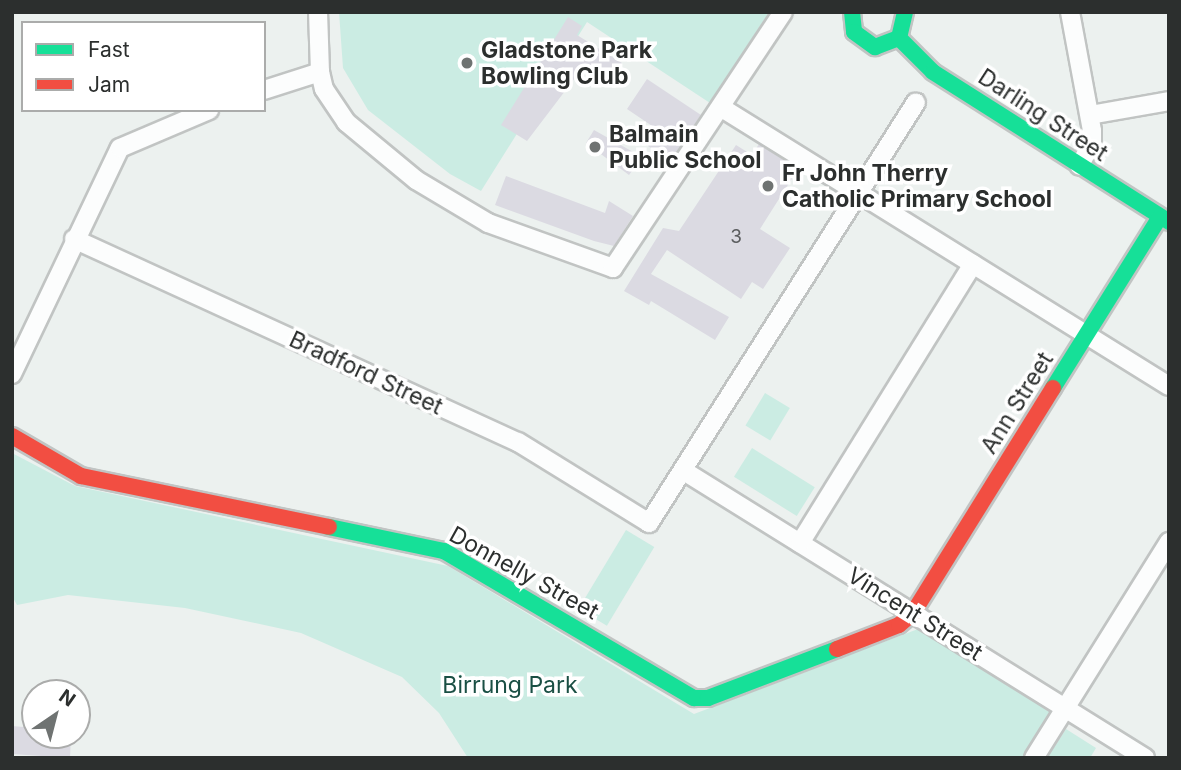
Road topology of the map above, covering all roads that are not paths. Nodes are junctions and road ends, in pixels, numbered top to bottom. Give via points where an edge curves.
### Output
1 (318, 12) edge
2 (783, 12) edge
3 (838, 12) edge
4 (905, 12) edge
5 (1070, 12) edge
6 (852, 18) edge
7 (899, 38) junction
8 (320, 72) junction
9 (266, 89) edge
10 (1169, 101) edge
11 (916, 103) dead end
12 (722, 108) junction
13 (204, 112) edge
14 (1090, 115) junction
15 (1079, 166) junction
16 (859, 194) junction
17 (1164, 219) edge
18 (74, 239) junction
19 (974, 264) junction
20 (1087, 335) junction
21 (12, 374) edge
22 (1169, 386) edge
23 (12, 436) edge
24 (684, 471) junction
25 (1169, 542) edge
26 (800, 543) junction
27 (913, 613) junction
28 (1065, 708) junction
29 (1034, 758) edge
30 (1145, 758) edge

1 - 8 street
2 - 12 street
3 - 6 street
4 - 7 street
5 - 14 street
6 - 7 street via 859,39 875,47
7 - 15 street, Darling Street via 933,72
8 - 9 street
8 - 12 street via 330,100 358,135 416,180 488,223 613,268
10 - 14 street
11 - 16 street
12 - 16 street
13 - 18 street via 120,148
14 - 15 street via 1092,143
15 - 17 street, Darling Street
16 - 19 street
16 - 24 street
17 - 20 street, Ann Street
18 - 21 street
18 - 24 street, Bradford Street via 517,442 649,523
19 - 20 street
19 - 26 street
20 - 22 street
20 - 27 street, Ann Street
23 - 27 street, Donnelly Street via 80,476 444,551 694,698 708,698 899,625
24 - 26 street, Vincent Street
25 - 28 street
26 - 27 street, Vincent Street
27 - 28 street, Vincent Street
28 - 29 street
28 - 30 street, Vincent Street

